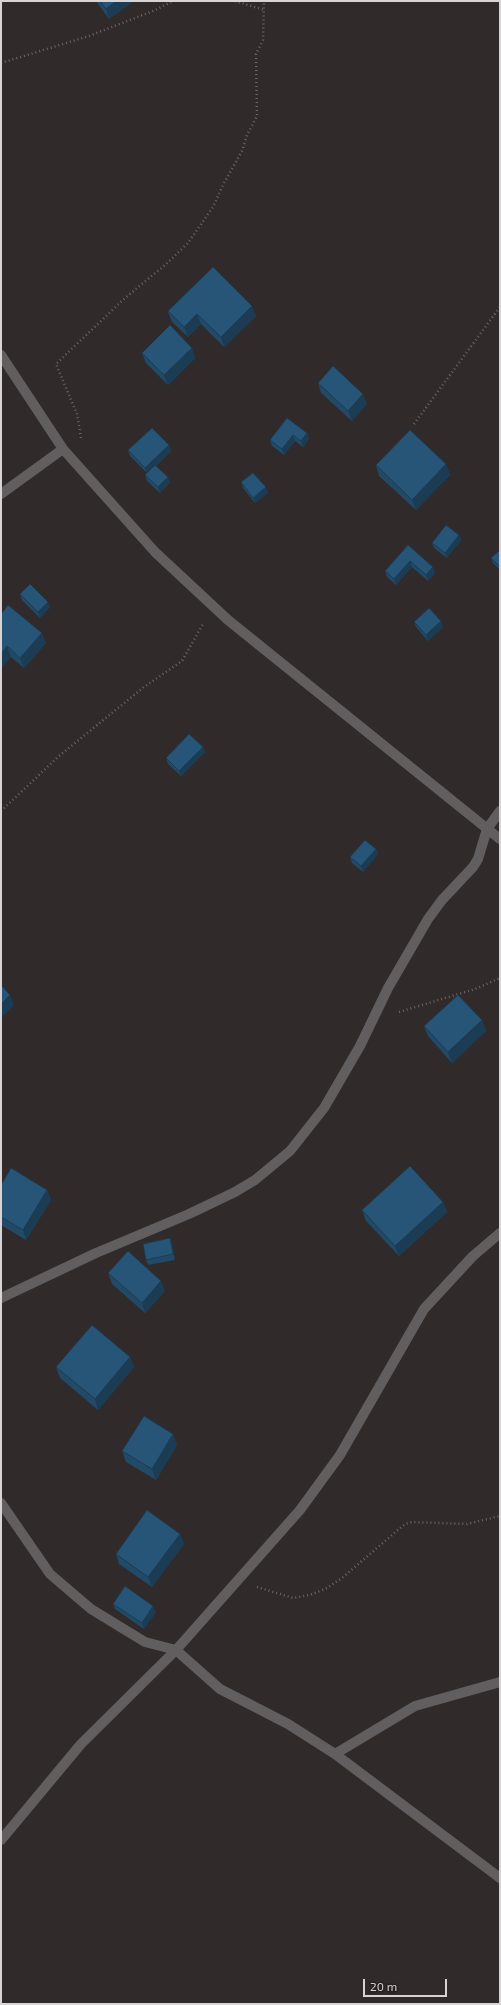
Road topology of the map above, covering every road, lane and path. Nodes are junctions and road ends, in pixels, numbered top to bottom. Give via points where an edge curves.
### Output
1 (173, 1) edge
2 (235, 1) edge
3 (264, 1) edge
4 (264, 10) junction
5 (1, 63) edge
6 (500, 307) edge
7 (1, 355) edge
8 (414, 424) dead end
9 (82, 442) dead end
10 (62, 449) junction
11 (1, 494) edge
12 (212, 605) junction
13 (500, 810) edge
14 (1, 811) edge
15 (487, 829) junction
16 (500, 838) edge
17 (500, 978) edge
18 (372, 1021) junction
19 (500, 1233) edge
20 (1, 1298) edge
21 (1, 1503) edge
22 (500, 1516) edge
23 (235, 1582) junction
24 (176, 1650) junction
25 (500, 1682) edge
26 (335, 1754) junction
27 (1, 1840) edge
28 (500, 1878) edge

1 - 5 path via 89,36
2 - 4 path
3 - 4 path
4 - 9 path via 263,40 256,54 257,116 214,207 188,243 171,260 56,364 77,414
6 - 8 path
7 - 10 street
10 - 11 street
10 - 12 street via 154,552
12 - 14 path via 182,661 144,687 60,756
12 - 15 street
13 - 15 street
15 - 16 street
15 - 18 street via 478,859 428,919
17 - 18 path via 475,989
18 - 20 street via 313,1123 290,1151 255,1180 189,1214 96,1253
19 - 23 street via 473,1256 424,1309 340,1455 300,1510
21 - 24 street via 50,1574 68,1591 91,1609 144,1642
22 - 23 path via 467,1524 405,1524 342,1578 310,1595 293,1598
23 - 24 street
24 - 26 street via 220,1689 288,1724
24 - 27 street via 81,1744
25 - 26 street via 415,1706
26 - 28 street

